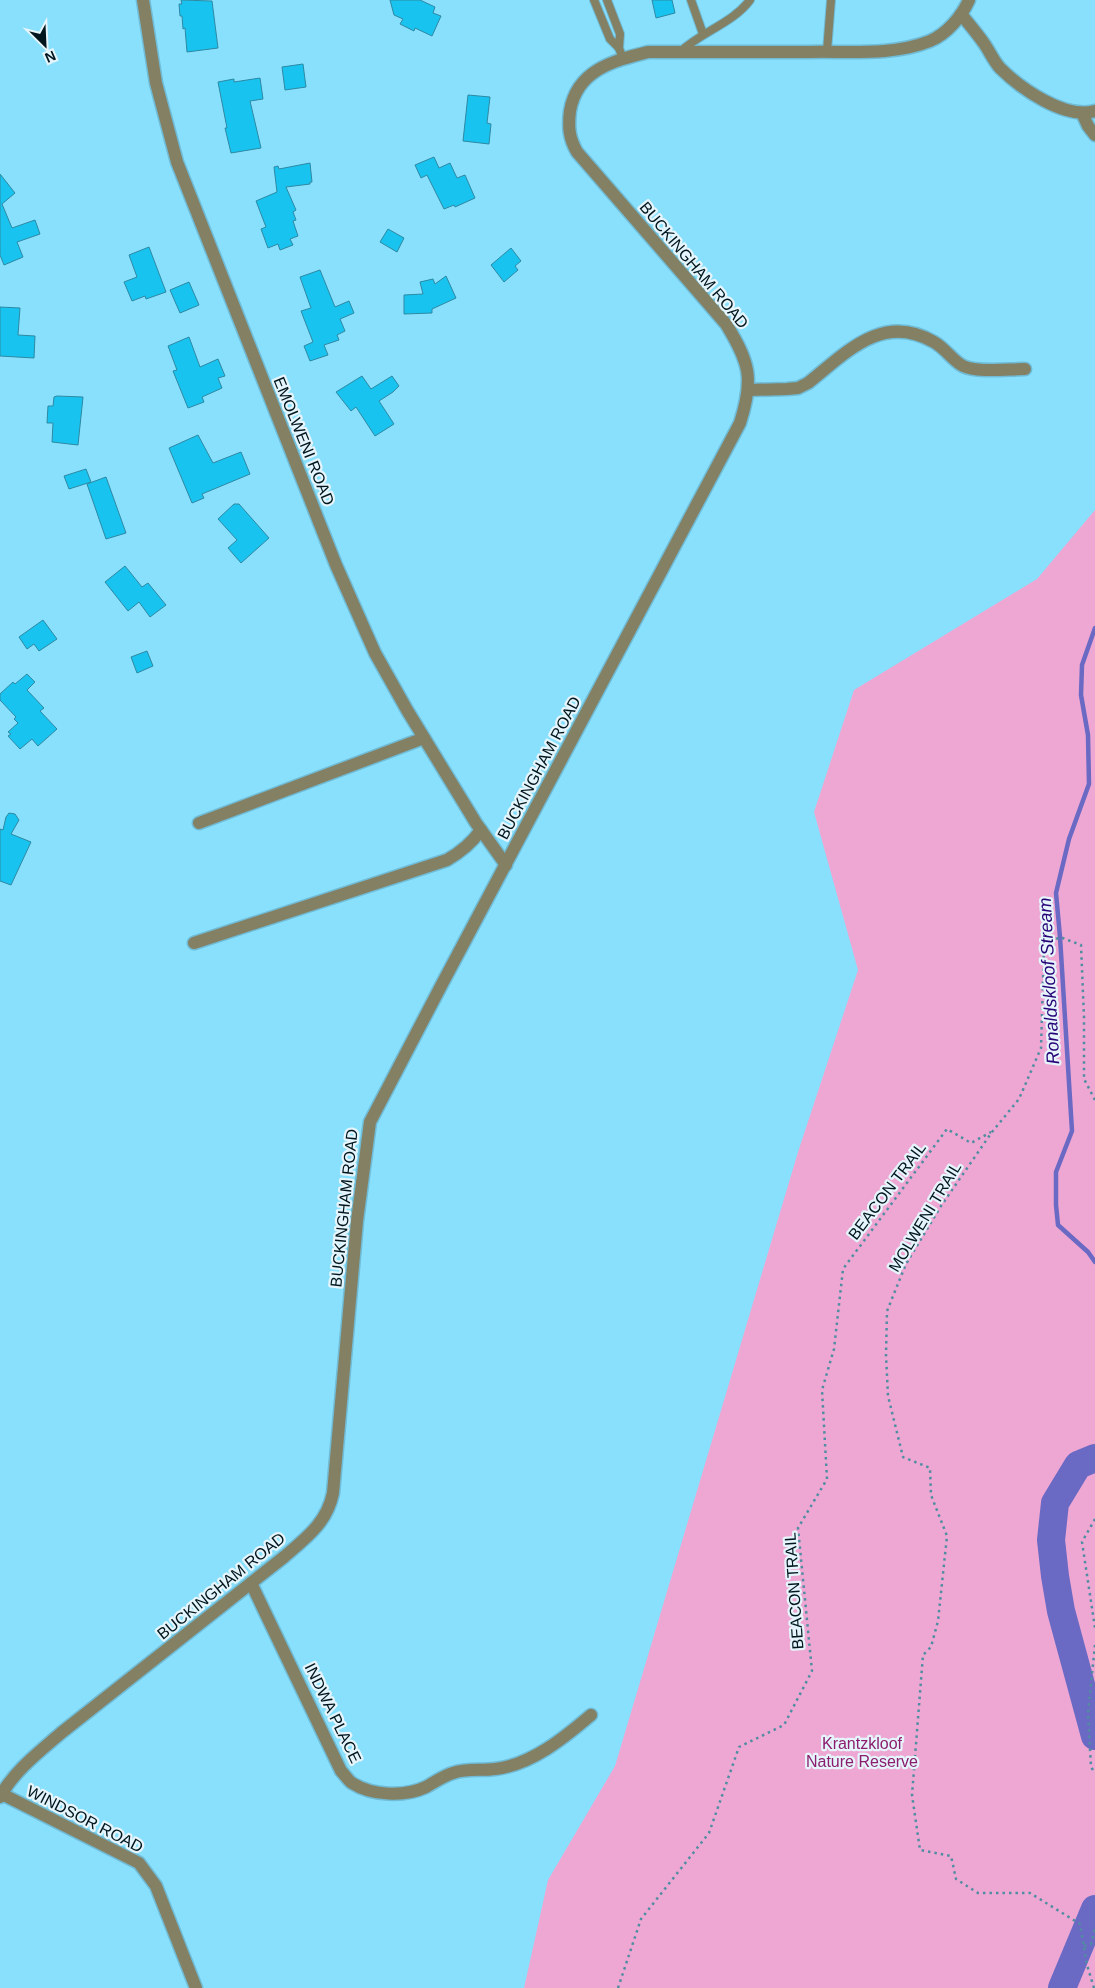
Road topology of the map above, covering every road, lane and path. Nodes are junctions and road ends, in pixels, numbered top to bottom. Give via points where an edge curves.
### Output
1 (144, 0) edge
2 (594, 0) edge
3 (607, 0) edge
4 (691, 0) edge
5 (750, 0) edge
6 (831, 0) edge
7 (969, 0) edge
8 (961, 14) junction
9 (702, 34) junction
10 (680, 52) junction
11 (827, 52) junction
12 (621, 53) junction
13 (1088, 112) edge
14 (1095, 135) edge
15 (1025, 369) dead end
16 (749, 390) junction
17 (424, 738) junction
18 (198, 822) dead end
19 (481, 830) junction
20 (506, 865) junction
21 (194, 943) dead end
22 (1095, 1100) edge
23 (992, 1132) junction
24 (1095, 1519) edge
25 (251, 1583) junction
26 (1095, 1628) edge
27 (1095, 1645) edge
28 (591, 1715) dead end
29 (1095, 1773) edge
30 (1, 1795) edge
31 (1095, 1927) edge
32 (1084, 1946) junction
33 (196, 1988) edge
34 (618, 1988) edge
35 (1094, 1988) edge

1 - 17 street, EMOLWENI ROAD via 156,83 177,162 336,565 375,653
2 - 12 lane via 610,39
3 - 12 lane via 620,34
4 - 9 lane
5 - 9 lane via 740,12
6 - 11 lane
7 - 8 street, BUCKINGHAM ROAD
8 - 11 street, BUCKINGHAM ROAD via 940,35 903,49
8 - 13 street via 998,66 1012,79 1060,108
9 - 10 lane
10 - 11 street, BUCKINGHAM ROAD
10 - 12 street, BUCKINGHAM ROAD
12 - 16 street, BUCKINGHAM ROAD via 578,86 568,124 571,141 582,160 726,324 739,344 747,366
13 - 14 street via 1088,126
15 - 16 street via 963,366 933,341 915,334 893,332 864,339 798,388
16 - 20 street, BUCKINGHAM ROAD via 740,423
17 - 18 street
17 - 19 street, EMOLWENI ROAD
19 - 20 street, EMOLWENI ROAD
19 - 21 street via 460,853 446,860
20 - 25 street, BUCKINGHAM ROAD via 370,1122 357,1221 330,1504 314,1531
22 - 23 path, MOLWENI TRAIL via 1084,1079 1080,945 1060,937 1044,946 1041,1048 1019,1099
23 - 32 path, MOLWENI TRAIL via 906,1264 887,1311 888,1396 903,1457 930,1468 931,1495 947,1536 938,1622 931,1647 922,1655 912,1796 920,1850 951,1856 956,1879 978,1892 1030,1894 1069,1916 1080,1924
23 - 34 path, BEACON TRAIL via 971,1143 947,1129 843,1269 834,1349 822,1390 827,1480 798,1528 812,1671 784,1726 740,1747 709,1833 641,1919
24 - 26 path via 1082,1542
25 - 28 street, INDWA PLACE via 341,1772 352,1783 388,1794 407,1794 451,1773 517,1765 563,1738
25 - 30 street, BUCKINGHAM ROAD via 61,1733 29,1761
27 - 29 path via 1088,1713
30 - 33 street, WINDSOR ROAD via 140,1863 156,1886
31 - 32 path via 1091,1944
32 - 35 path, MOLWENI TRAIL

